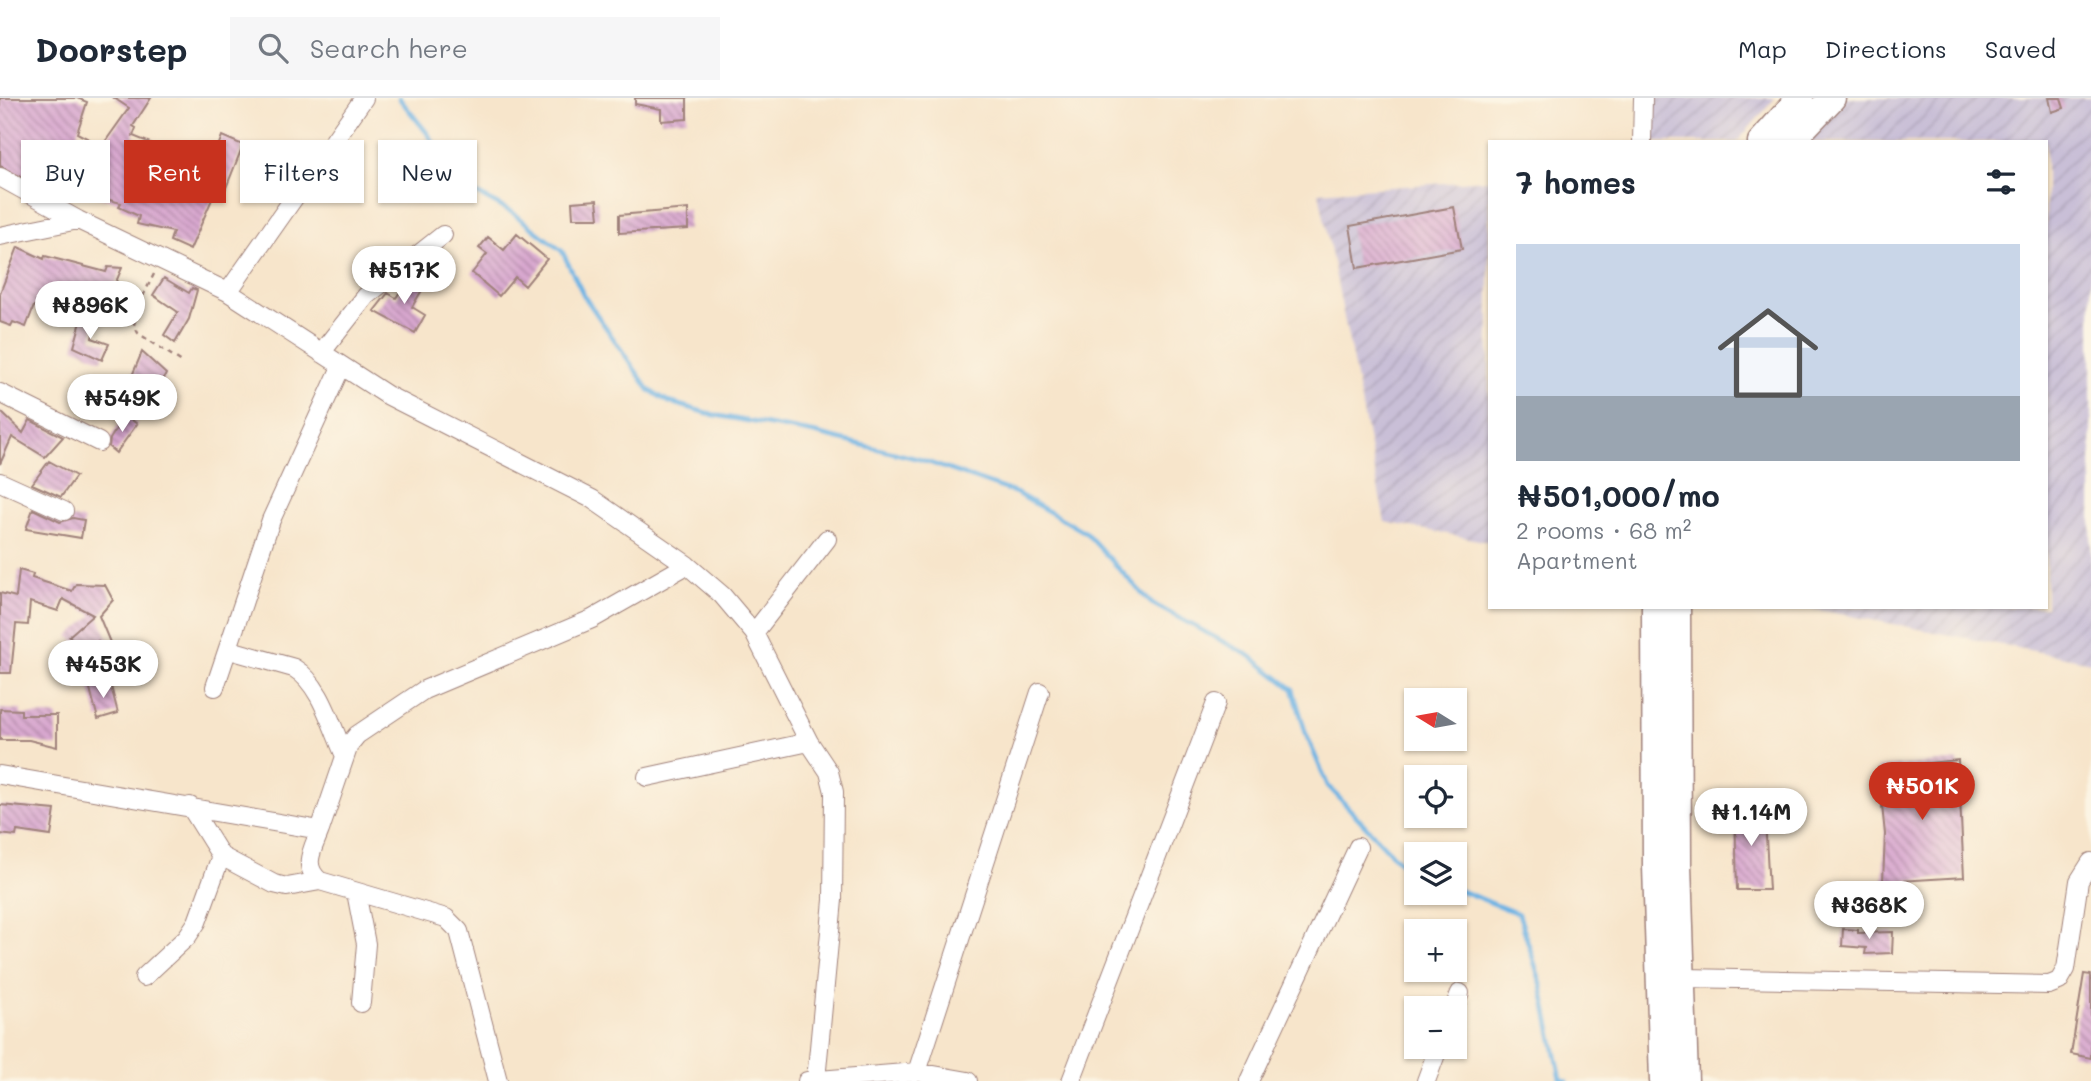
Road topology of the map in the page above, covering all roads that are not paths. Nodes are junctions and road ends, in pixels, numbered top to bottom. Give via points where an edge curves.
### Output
1 (364, 98) edge
2 (1643, 98) edge
3 (1800, 98) edge
4 (1832, 98) edge
5 (1642, 140) edge
6 (1763, 140) edge
7 (1792, 140) edge
8 (0, 177) edge
9 (78, 220) junction
10 (443, 235) dead end
11 (0, 236) edge
12 (228, 292) junction
13 (321, 353) junction
14 (341, 367) junction
15 (0, 393) edge
16 (99, 442) dead end
17 (0, 482) edge
18 (64, 511) dead end
19 (827, 539) dead end
20 (687, 565) junction
21 (1655, 609) edge
22 (1677, 609) edge
23 (754, 633) junction
24 (230, 650) junction
25 (215, 687) dead end
26 (1040, 692) dead end
27 (1216, 703) dead end
28 (809, 742) junction
29 (345, 756) junction
30 (0, 775) edge
31 (647, 777) dead end
32 (190, 806) junction
33 (320, 830) junction
34 (1358, 847) dead end
35 (221, 856) junction
36 (2091, 862) edge
37 (320, 881) junction
38 (356, 892) junction
39 (144, 977) dead end
40 (1684, 978) junction
41 (360, 1003) dead end
42 (1434, 1059) edge
43 (917, 1072) junction
44 (816, 1080) edge
45 (498, 1081) edge
46 (807, 1081) edge
47 (968, 1081) edge
48 (1072, 1081) edge
49 (1249, 1081) edge
50 (1426, 1081) edge
51 (1663, 1081) edge
52 (1685, 1081) edge

1 - 12 street
2 - 5 street
3 - 6 street
4 - 7 street
8 - 9 street
9 - 11 street
9 - 12 street
10 - 13 street via 366,296
12 - 13 street
13 - 14 street
14 - 20 street via 592,499
14 - 24 street via 271,520
15 - 16 street
17 - 18 street
19 - 23 street
20 - 23 street via 722,595
20 - 29 street via 592,618 424,690 357,734
21 - 51 street
22 - 40 street via 1678,865
23 - 28 street
24 - 25 street
24 - 29 street via 303,673
26 - 43 street
27 - 48 street
28 - 31 street
28 - 44 street via 830,772 834,792 834,900
29 - 33 street
30 - 32 street
32 - 33 street
32 - 35 street
33 - 37 street via 308,863
34 - 49 street
35 - 37 street via 274,884 288,887
35 - 39 street via 197,922
36 - 40 street via 2079,881 2066,969 2059,981 2049,985
37 - 38 street
38 - 41 street via 366,951
38 - 45 street via 446,918 458,931
40 - 52 street
42 - 50 street
43 - 44 street
43 - 47 street
44 - 46 street

